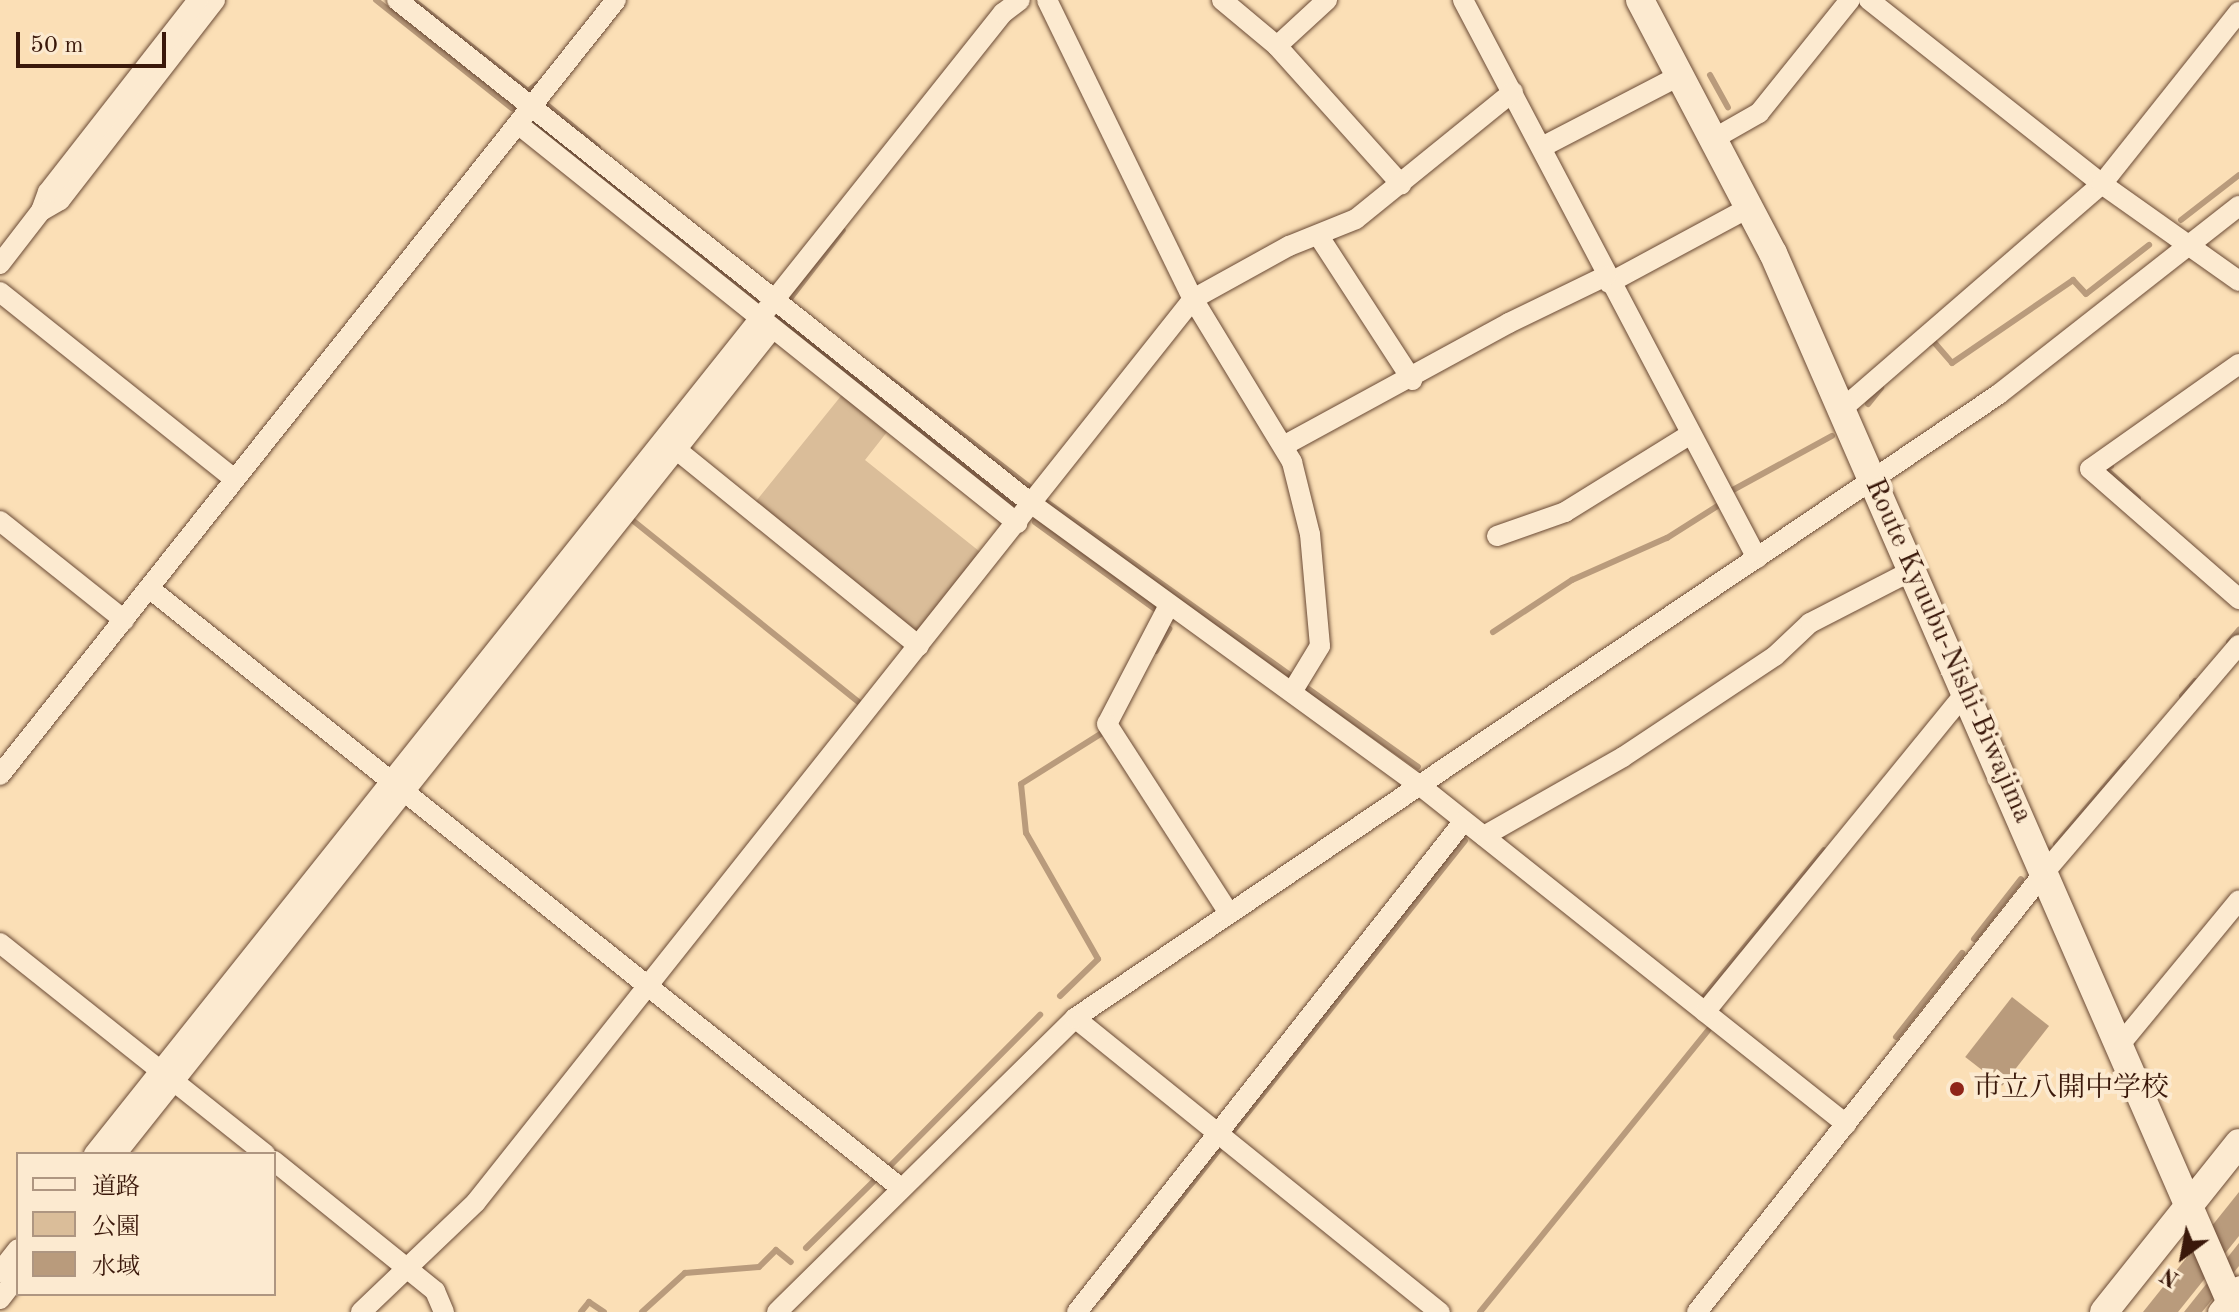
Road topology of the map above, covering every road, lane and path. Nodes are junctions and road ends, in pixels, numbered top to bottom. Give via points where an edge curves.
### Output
1 (198, 0) edge
2 (215, 0) edge
3 (397, 0) edge
4 (616, 0) edge
5 (1020, 0) edge
6 (1047, 0) edge
7 (1222, 0) edge
8 (1327, 0) edge
9 (1463, 0) edge
10 (1640, 0) edge
11 (1850, 0) edge
12 (1869, 0) edge
13 (2239, 12) edge
14 (1277, 46) junction
15 (1681, 75) junction
16 (1513, 92) junction
17 (533, 108) junction
18 (519, 125) junction
19 (1715, 138) junction
20 (1542, 147) junction
21 (1401, 184) junction
22 (2102, 184) junction
23 (2239, 206) edge
24 (1750, 207) junction
25 (41, 211) junction
26 (1318, 235) junction
27 (2187, 248) junction
28 (0, 264) edge
29 (1608, 280) junction
30 (2239, 281) edge
31 (0, 292) edge
32 (1193, 299) junction
33 (774, 301) junction
34 (766, 323) junction
35 (2239, 364) edge
36 (1412, 380) junction
37 (1842, 409) junction
38 (1691, 434) junction
39 (670, 444) junction
40 (1285, 445) junction
41 (233, 478) junction
42 (1874, 480) junction
43 (1032, 504) junction
44 (0, 521) edge
45 (1017, 523) junction
46 (1497, 536) dead end
47 (1757, 558) junction
48 (1913, 570) junction
49 (149, 588) junction
50 (2239, 599) edge
51 (1169, 605) junction
52 (124, 620) junction
53 (2239, 645) edge
54 (919, 646) junction
55 (1292, 692) junction
56 (1966, 692) junction
57 (0, 775) edge
58 (1418, 784) junction
59 (399, 785) junction
60 (1464, 821) junction
61 (1484, 836) junction
62 (2044, 873) junction
63 (2239, 900) edge
64 (1228, 912) junction
65 (0, 943) edge
66 (650, 986) junction
67 (1705, 1012) junction
68 (1075, 1018) junction
69 (2118, 1047) junction
70 (167, 1076) junction
71 (1846, 1124) junction
72 (1219, 1134) junction
73 (2239, 1143) edge
74 (96, 1152) edge
75 (117, 1152) edge
76 (262, 1152) edge
77 (276, 1163) edge
78 (902, 1189) junction
79 (2189, 1205) junction
80 (16, 1252) edge
81 (408, 1268) junction
82 (0, 1272) edge
83 (16, 1279) edge
84 (0, 1299) edge
85 (2229, 1300) edge
86 (361, 1312) edge
87 (444, 1312) edge
88 (777, 1312) edge
89 (1077, 1312) edge
90 (1440, 1312) edge
91 (1697, 1312) edge
92 (2104, 1312) edge

1 - 25 street via 48,192
2 - 25 street via 60,200
3 - 17 street
4 - 17 street
5 - 33 street via 1003,13
6 - 32 street
7 - 14 street
8 - 14 street
9 - 16 street
10 - 15 main road, Route Kyuubu-Nishi-Biwajima
11 - 19 street via 1759,113
12 - 22 street
13 - 22 street
14 - 21 street
15 - 19 main road, Route Kyuubu-Nishi-Biwajima
15 - 20 street
16 - 20 street
16 - 21 street
17 - 18 street
17 - 33 street
18 - 34 street
18 - 41 street
19 - 24 main road, Route Kyuubu-Nishi-Biwajima
20 - 29 street
21 - 26 street via 1356,219
22 - 27 street
22 - 37 street
23 - 27 street
24 - 29 street
24 - 37 main road, Route Kyuubu-Nishi-Biwajima
25 - 28 street
26 - 32 street
26 - 36 street
27 - 30 street
27 - 42 street via 1999,394
29 - 36 street via 1509,323
29 - 38 street
31 - 41 street
32 - 40 street
32 - 43 street
33 - 34 street
33 - 43 street
34 - 39 street
34 - 45 street
35 - 50 street via 2090,469
36 - 40 street
37 - 42 main road, Route Kyuubu-Nishi-Biwajima
38 - 46 street via 1565,512
38 - 47 street
39 - 54 street
39 - 59 street
40 - 55 street via 1310,534 1319,632 1317,657
41 - 49 street
42 - 47 street
42 - 48 main road, Route Kyuubu-Nishi-Biwajima
43 - 45 street
43 - 51 street
44 - 52 street
45 - 54 street
47 - 58 street
48 - 56 main road, Route Kyuubu-Nishi-Biwajima
48 - 61 street via 1810,623 1775,656 1623,757
49 - 52 street
49 - 59 street
51 - 55 street
51 - 64 street via 1107,724
52 - 57 street
53 - 62 street
54 - 66 street
55 - 58 street
56 - 62 main road, Route Kyuubu-Nishi-Biwajima
56 - 67 street
58 - 60 street
58 - 64 street
59 - 66 street
59 - 70 street
60 - 61 street
60 - 72 street
61 - 67 street
62 - 69 main road, Route Kyuubu-Nishi-Biwajima
62 - 71 street
63 - 69 street
64 - 68 street
65 - 70 street
66 - 78 street
66 - 81 street via 476,1202
67 - 71 street
68 - 72 street
68 - 78 street
69 - 79 main road, Route Kyuubu-Nishi-Biwajima
70 - 74 street
70 - 75 street
70 - 76 street
71 - 91 street
72 - 89 street
72 - 90 street
73 - 79 main road
77 - 81 street
78 - 88 street
79 - 85 main road, Route Kyuubu-Nishi-Biwajima
79 - 92 main road
80 - 82 street
81 - 86 street
81 - 87 street via 435,1291
83 - 84 street

